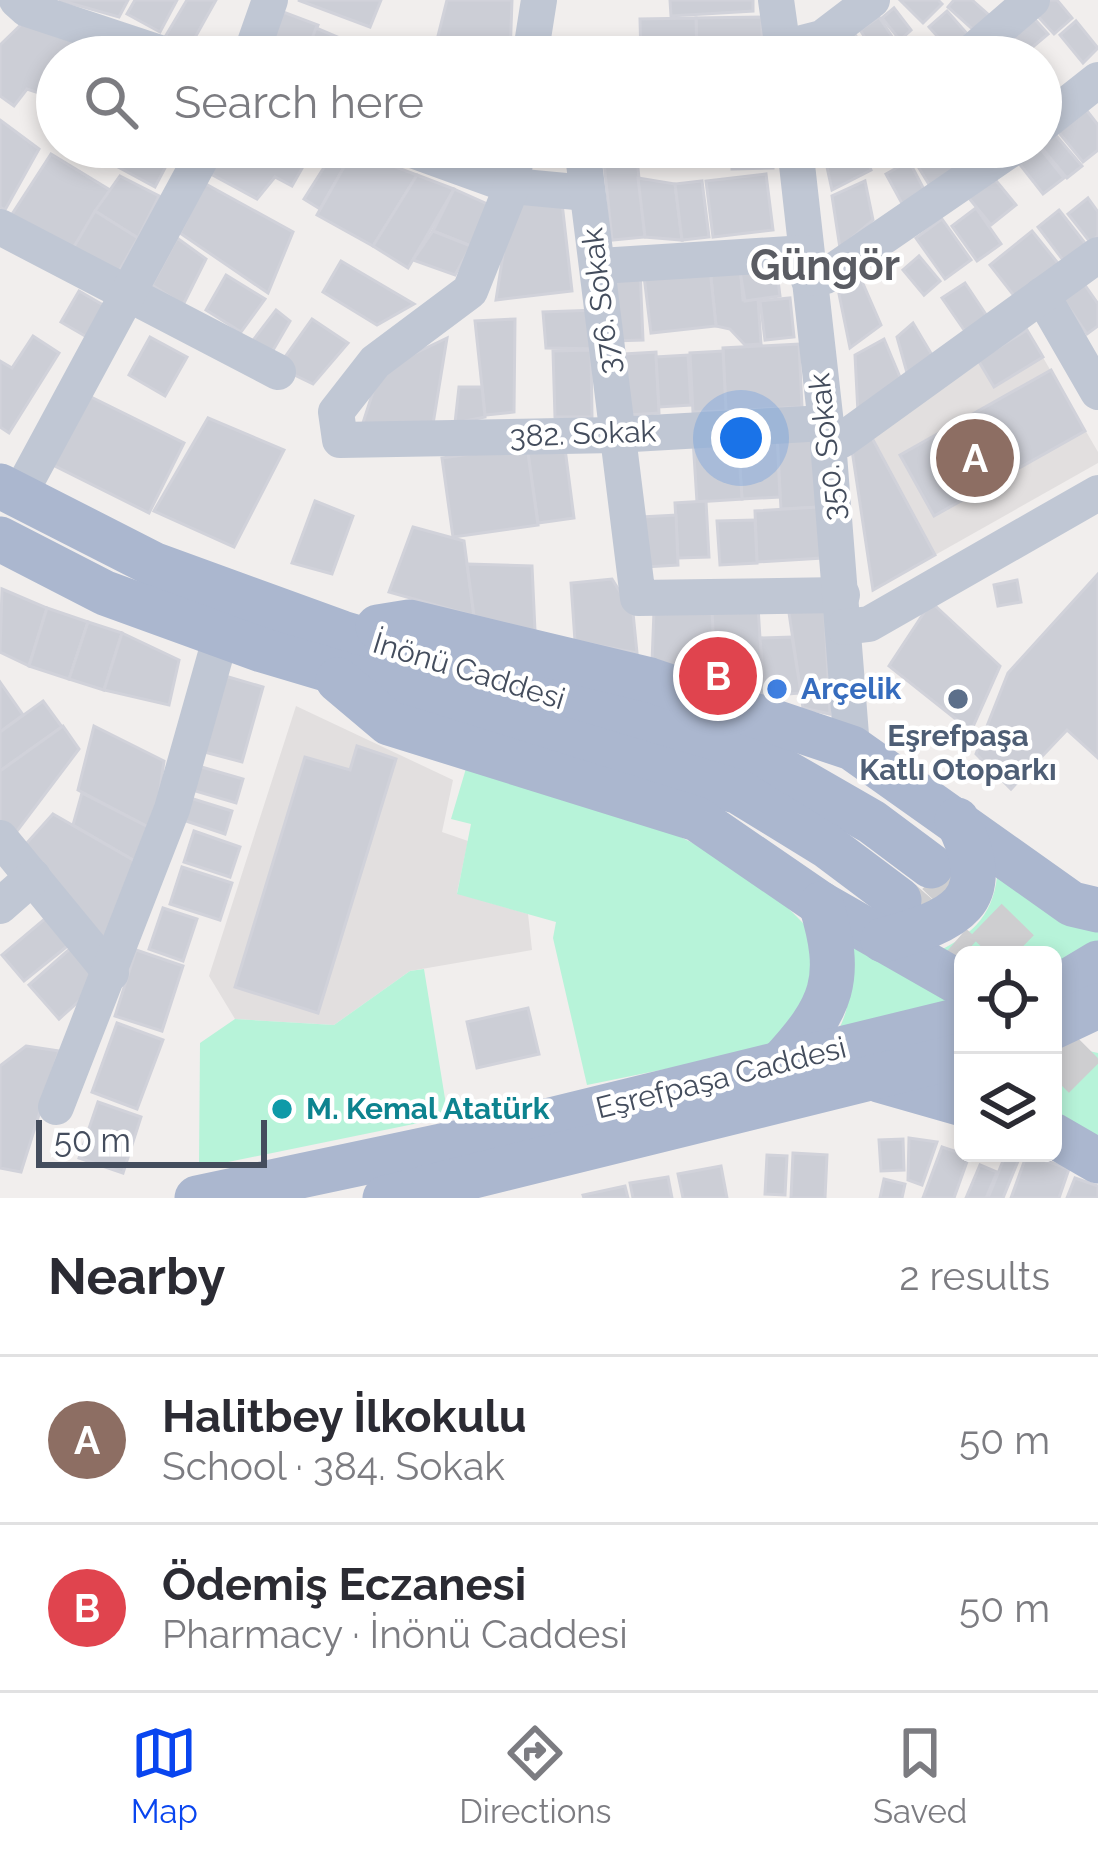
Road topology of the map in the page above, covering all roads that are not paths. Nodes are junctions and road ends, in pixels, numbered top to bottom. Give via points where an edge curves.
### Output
1 (270, 0) edge
2 (539, 0) edge
3 (776, 0) edge
4 (872, 0) edge
5 (1032, 0) edge
6 (20, 10) edge
7 (104, 36) edge
8 (257, 36) edge
9 (533, 36) edge
10 (781, 36) edge
11 (825, 36) edge
12 (990, 36) edge
13 (1098, 80) edge
14 (1062, 108) edge
15 (196, 168) edge
16 (462, 168) edge
17 (515, 168) edge
18 (584, 168) edge
19 (804, 168) edge
20 (983, 168) edge
21 (512, 186) junction
22 (587, 194) junction
23 (0, 227) edge
24 (1098, 255) edge
25 (600, 266) junction
26 (806, 266) junction
27 (127, 294) junction
28 (1042, 296) junction
29 (278, 372) dead end
30 (1098, 392) edge
31 (827, 433) junction
32 (615, 435) junction
33 (9, 491) edge
34 (1098, 493) edge
35 (0, 539) edge
36 (843, 611) junction
37 (221, 635) junction
38 (332, 650) junction
39 (852, 748) junction
40 (957, 820) junction
41 (0, 838) edge
42 (931, 866) tunnel mouth
43 (33, 877) junction
44 (821, 904) junction
45 (0, 906) edge
46 (1098, 910) edge
47 (891, 920) junction
48 (1098, 963) edge
49 (111, 973) junction
50 (954, 977) edge
51 (1098, 992) edge
52 (1067, 1015) edge
53 (954, 1021) edge
54 (954, 1057) edge
55 (780, 1064) junction
56 (876, 1079) junction
57 (954, 1101) edge
58 (56, 1107) dead end
59 (1062, 1140) edge
60 (1098, 1161) edge
61 (197, 1198) edge
62 (386, 1198) edge

1 - 8 street
2 - 9 street
3 - 10 street
4 - 11 street
5 - 12 street
6 - 7 street
13 - 14 street
15 - 27 street
16 - 21 street
17 - 21 street
18 - 22 street, 376. Sokak
19 - 26 street, 350. Sokak
20 - 26 street via 826,276
21 - 22 street
21 - 32 street, 382. Sokak via 470,291 375,362 336,412 340,440
22 - 25 street, 376. Sokak
23 - 27 street
24 - 28 street, 382. Sokak
25 - 26 street
25 - 32 street, 376. Sokak
26 - 31 street, 350. Sokak
27 - 29 street
27 - 33 street
28 - 30 street
28 - 31 street, 382. Sokak via 842,440
31 - 32 street, 382. Sokak
31 - 36 street, 350. Sokak
32 - 36 street, 376. Sokak via 638,598
33 - 38 main road, İnönü Caddesi
34 - 36 street via 869,624
35 - 37 main road, İnönü Caddesi via 105,593
36 - 39 street, 350. Sokak
37 - 38 main road, İnönü Caddesi
37 - 49 street via 172,809
38 - 39 main road via 409,622 650,680
38 - 42 main road, İnönü Caddesi via 759,758
38 - 44 main road via 389,723 697,819
38 - 47 main road, İnönü Caddesi via 739,792 827,846
39 - 40 main road
40 - 46 main road via 1072,904
40 - 47 main road via 971,848 972,882 962,908 944,924
41 - 43 street
43 - 45 street
43 - 49 street
44 - 47 main road
44 - 55 main road via 836,952 829,1001
47 - 50 main road
48 - 52 main road
49 - 58 street
51 - 52 main road
53 - 55 main road, Eşrefpaşa Caddesi
54 - 56 main road, Eşrefpaşa Caddesi
55 - 61 main road, Eşrefpaşa Caddesi
56 - 57 main road
56 - 62 main road, Eşrefpaşa Caddesi
59 - 60 main road

